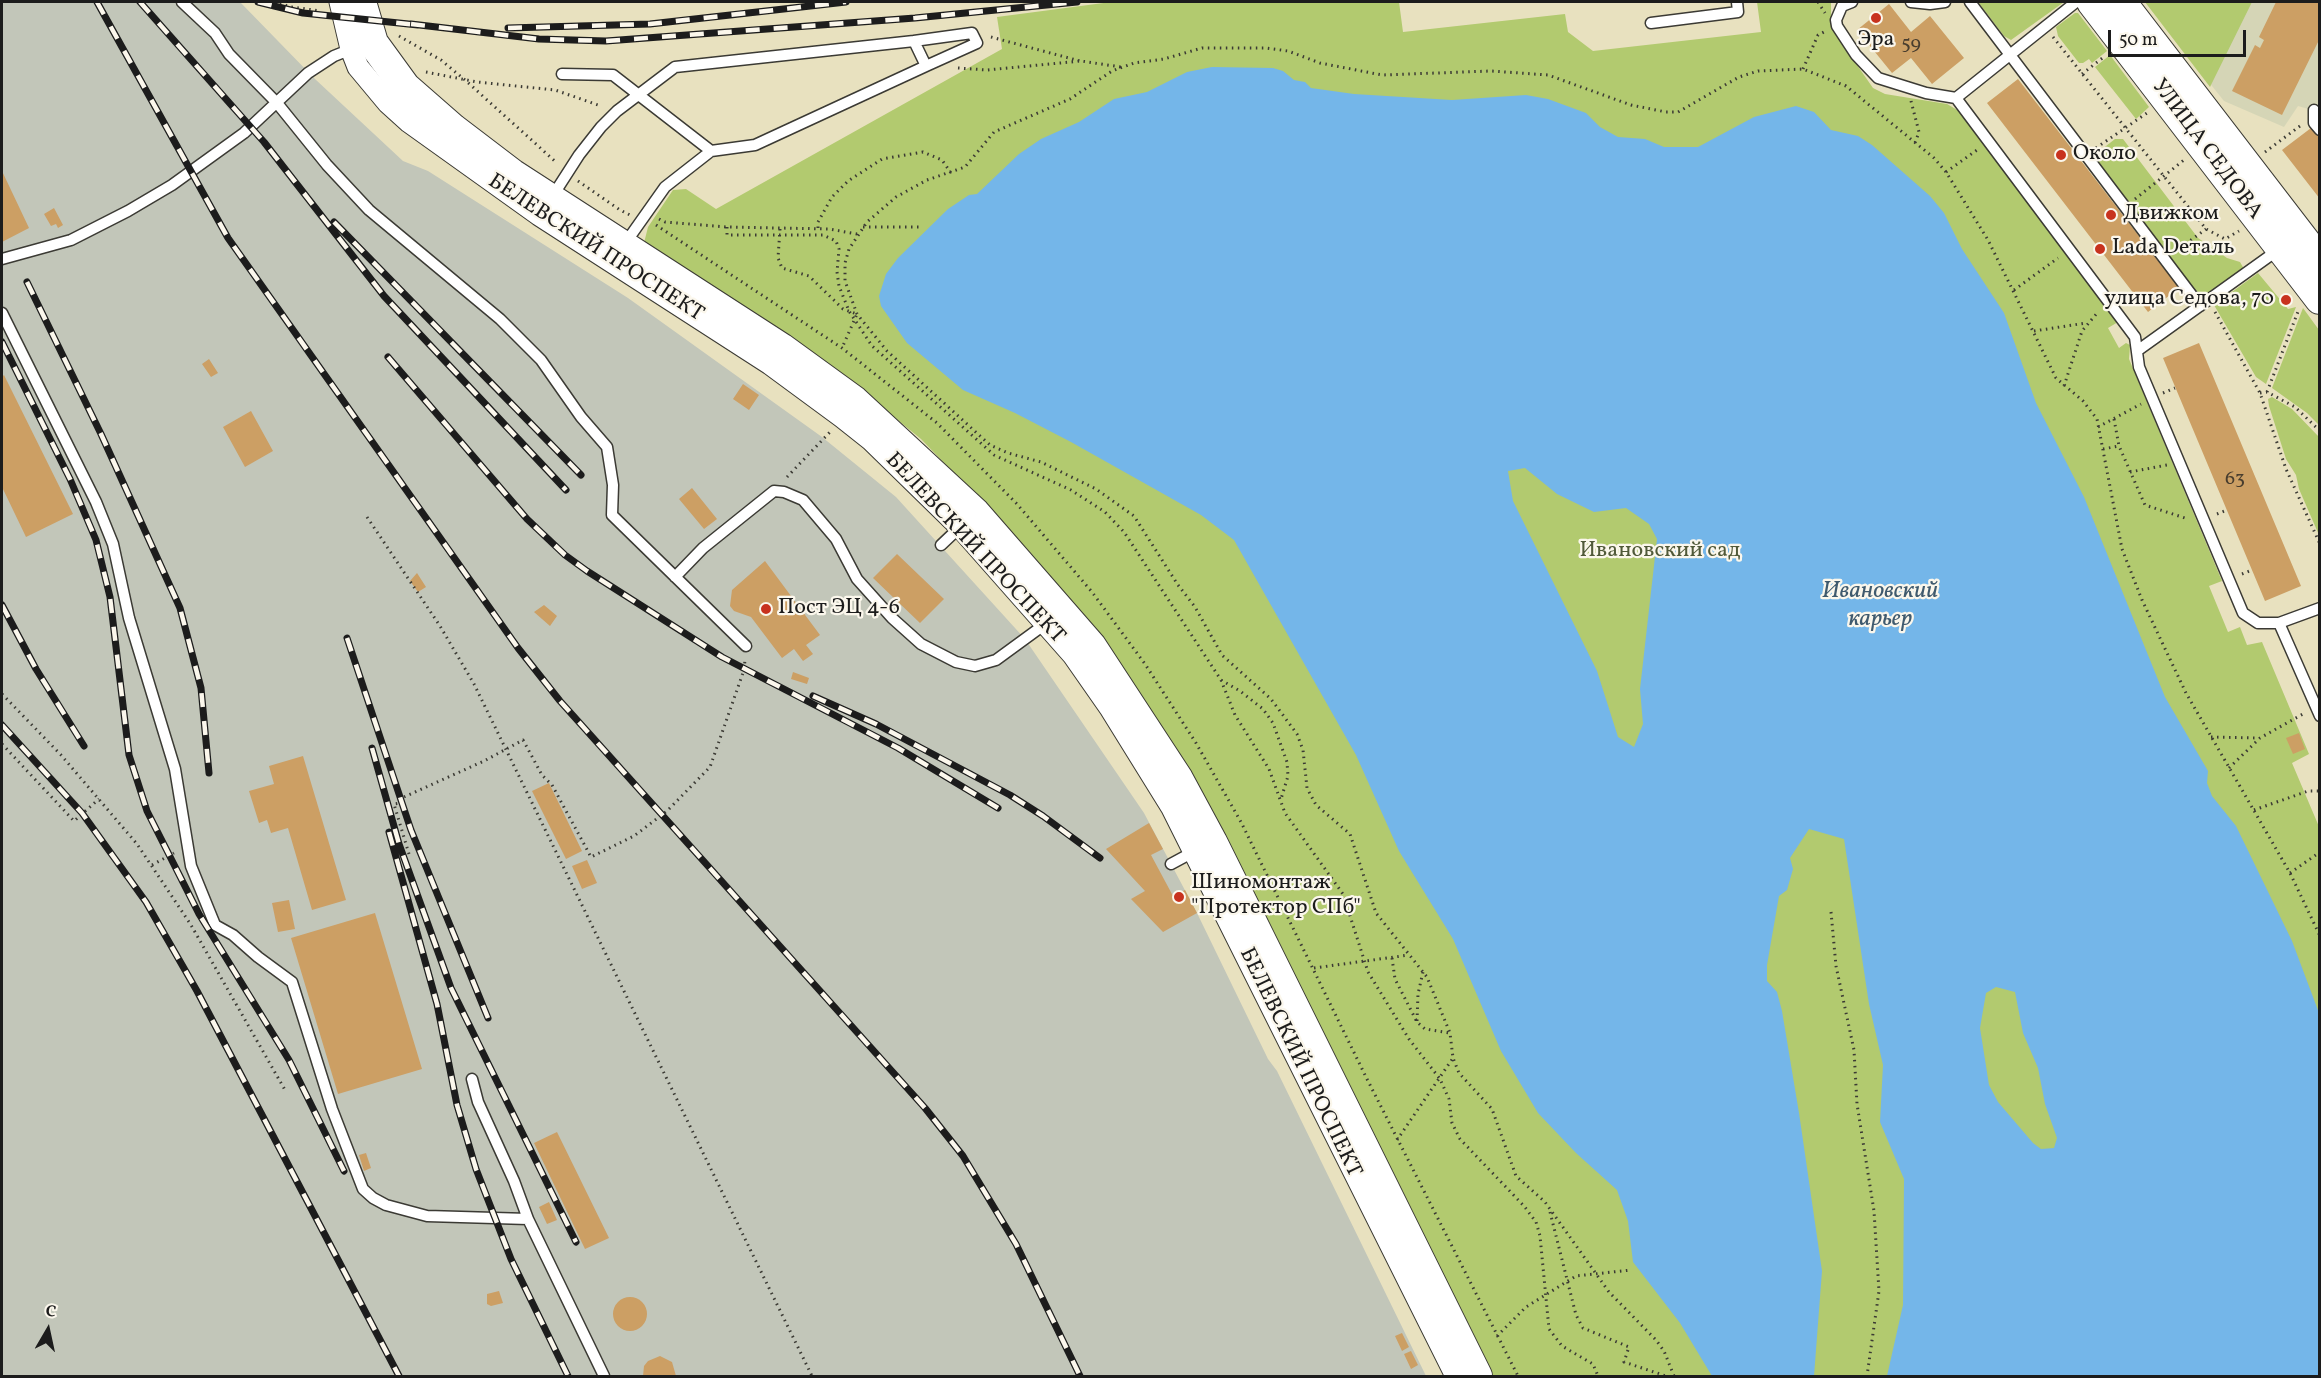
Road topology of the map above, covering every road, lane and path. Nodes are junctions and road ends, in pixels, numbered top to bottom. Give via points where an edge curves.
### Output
1 (182, 2) edge
2 (274, 2) edge
3 (1737, 2) edge
4 (1852, 2) edge
5 (1911, 2) edge
6 (1945, 2) edge
7 (1970, 2) edge
8 (2076, 2) edge
9 (2092, 2) edge
10 (2121, 2) edge
11 (347, 5) edge
12 (1651, 23) dead end
13 (1837, 26) junction
14 (2044, 26) junction
15 (972, 33) junction
16 (914, 40) junction
17 (374, 43) junction
18 (2112, 51) dead end
19 (2010, 53) junction
20 (1082, 61) junction
21 (926, 66) junction
22 (1122, 67) junction
23 (1803, 69) junction
24 (422, 71) dead end
25 (562, 74) dead end
26 (2082, 74) junction
27 (465, 80) junction
28 (1914, 89) junction
29 (639, 94) junction
30 (1956, 98) junction
31 (277, 103) junction
32 (2155, 107) dead end
33 (2313, 110) dead end
34 (617, 111) junction
35 (2317, 126) edge
36 (2125, 127) junction
37 (1915, 142) junction
38 (1989, 142) junction
39 (711, 151) junction
40 (2191, 155) dead end
41 (2085, 156) junction
42 (2259, 157) dead end
43 (1946, 172) junction
44 (567, 173) junction
45 (951, 173) junction
46 (2164, 176) junction
47 (545, 207) junction
48 (2124, 207) junction
49 (645, 215) junction
50 (727, 226) junction
51 (863, 227) junction
52 (919, 227) dead end
53 (2246, 227) dead end
54 (818, 228) junction
55 (780, 229) junction
56 (2206, 229) junction
57 (857, 234) junction
58 (780, 236) junction
59 (623, 246) junction
60 (2281, 248) junction
61 (2070, 250) junction
62 (2, 259) edge
63 (2164, 259) junction
64 (2319, 261) edge
65 (2014, 290) junction
66 (2311, 300) edge
67 (2109, 303) junction
68 (2204, 303) junction
69 (849, 311) junction
70 (2, 313) edge
71 (858, 314) junction
72 (854, 320) junction
73 (2086, 323) junction
74 (2033, 331) junction
75 (842, 348) dead end
76 (2137, 351) junction
77 (2064, 386) junction
78 (2175, 388) dead end
79 (2267, 392) junction
80 (2260, 393) junction
81 (2152, 398) junction
82 (842, 417) junction
83 (2114, 418) junction
84 (2098, 427) junction
85 (2319, 431) edge
86 (2119, 446) junction
87 (2102, 449) junction
88 (2180, 462) junction
89 (2130, 472) junction
90 (774, 491) junction
91 (367, 517) dead end
92 (967, 520) junction
93 (2204, 520) junction
94 (2319, 544) edge
95 (941, 545) dead end
96 (675, 578) junction
97 (2319, 608) edge
98 (1055, 617) junction
99 (2279, 623) junction
100 (746, 646) joint
101 (1221, 680) junction
102 (2, 694) edge
103 (2318, 712) edge
104 (2211, 736) junction
105 (2260, 738) junction
106 (2, 744) edge
107 (506, 749) junction
108 (2229, 768) junction
109 (2319, 791) edge
110 (99, 799) junction
111 (1281, 800) junction
112 (2254, 810) junction
113 (1203, 847) junction
114 (188, 848) junction
115 (2319, 852) edge
116 (409, 854) dead end
117 (1171, 864) dead end
118 (152, 865) junction
119 (2290, 873) junction
120 (1831, 912) dead end
121 (2319, 936) edge
122 (1409, 955) junction
123 (1392, 957) junction
124 (1363, 961) junction
125 (1314, 968) dead end
126 (1423, 972) junction
127 (1418, 1022) junction
128 (1450, 1033) junction
129 (1453, 1058) junction
130 (1440, 1078) junction
131 (472, 1079) dead end
132 (285, 1090) dead end
133 (1397, 1140) dead end
134 (1545, 1202) junction
135 (528, 1219) junction
136 (1631, 1270) dead end
137 (1594, 1273) junction
138 (1567, 1280) junction
139 (1546, 1293) junction
140 (1497, 1336) dead end
141 (604, 1377) edge
142 (812, 1377) edge
143 (1456, 1377) edge
144 (1478, 1377) edge
145 (1598, 1377) edge
146 (1666, 1377) edge
147 (1674, 1377) edge
148 (1867, 1377) edge

1 - 31 lane
2 - 11 path via 292,7
3 - 12 lane via 1738,12
4 - 13 lane via 1842,6
5 - 6 lane
7 - 19 lane
8 - 14 lane
9 - 60 street, УЛИЦА СЕДОВА
10 - 64 street, УЛИЦА СЕДОВА
11 - 17 street, БЕЛЕВСКИЙ ПРОСПЕКТ
13 - 23 path via 1818,35
13 - 28 lane via 1856,55 1878,78
14 - 19 lane
14 - 26 path
15 - 16 lane
15 - 20 path
15 - 21 lane via 977,43
16 - 21 lane
16 - 29 lane via 675,67
17 - 27 path via 441,60
17 - 31 lane via 334,56 308,73
17 - 47 street, БЕЛЕВСКИЙ ПРОСПЕКТ via 405,87 512,174
18 - 26 path
19 - 30 lane
19 - 41 lane
20 - 21 path via 987,70
20 - 22 path
21 - 39 lane via 755,145
22 - 23 path via 1202,48 1266,48 1382,75 1491,71 1548,75 1631,105 1666,112 1678,112 1739,77 1758,71
22 - 45 path via 1070,99 994,132 971,162
23 - 37 path via 1846,86
24 - 27 path
25 - 29 lane via 613,75
26 - 36 path
27 - 34 path via 555,90
27 - 44 path
28 - 30 lane
28 - 37 path via 1911,106 1919,132
29 - 34 lane
29 - 39 lane
30 - 38 lane
31 - 62 lane via 209,159 128,212 71,240
31 - 96 lane via 369,210 500,319 541,360 607,447 613,485 612,515
32 - 36 path
33 - 35 lane
34 - 44 lane
35 - 42 path via 2300,126
36 - 41 path
36 - 46 path
37 - 43 path
38 - 43 path
38 - 61 lane
39 - 49 lane via 665,186
40 - 46 path
41 - 48 lane
43 - 65 path
44 - 47 lane
44 - 49 path via 620,210
45 - 51 path via 911,188
45 - 54 path via 942,160 923,152 882,159 848,181 832,197
46 - 48 path
46 - 56 path
47 - 59 street, БЕЛЕВСКИЙ ПРОСПЕКТ
47 - 82 street, БЕЛЕВСКИЙ ПРОСПЕКТ
48 - 63 lane
49 - 50 path via 665,222
49 - 59 lane
50 - 55 path
50 - 58 path via 727,235
51 - 52 path
51 - 57 path
53 - 56 path via 2225,239
54 - 55 path
54 - 57 path
55 - 58 path
56 - 63 path
57 - 71 path via 844,263 845,281
58 - 69 path via 778,258 782,267 809,276
58 - 69 path via 823,235 836,241 837,280
59 - 92 street, БЕЛЕВСКИЙ ПРОСПЕКТ via 781,348 854,401
60 - 66 street, УЛИЦА СЕДОВА
60 - 68 lane
61 - 65 path
61 - 67 lane
63 - 68 lane
65 - 74 path
66 - 79 path
67 - 73 path
67 - 76 lane via 2135,337
68 - 76 lane
68 - 80 path
69 - 71 path
69 - 72 path
70 - 114 lane via 113,544 129,618 175,769
71 - 72 path
71 - 122 path via 887,351 990,445 1076,479 1134,516 1222,655 1263,691 1291,725 1303,750 1307,788 1316,805 1350,834 1376,913
72 - 75 path
72 - 101 path via 872,346 994,455 1071,490 1116,523
73 - 74 path
73 - 77 path
74 - 77 path via 2045,359
76 - 81 lane
77 - 84 path via 2093,412
78 - 81 path
79 - 80 path
79 - 85 path via 2295,407
80 - 94 path via 2286,469
81 - 83 path
81 - 88 lane
82 - 90 path
82 - 92 street, БЕЛЕВСКИЙ ПРОСПЕКТ
83 - 84 path
83 - 86 path
84 - 87 path
86 - 87 path
86 - 89 path
87 - 104 path via 2122,549 2186,693
88 - 89 path
88 - 93 lane
89 - 93 path via 2145,506 2174,517
90 - 96 lane via 703,548
90 - 98 lane via 803,500 837,539 857,579 892,618 921,644 956,662 975,666 996,660
91 - 107 path via 458,654
92 - 95 lane
92 - 98 street, БЕЛЕВСКИЙ ПРОСПЕКТ
93 - 99 lane via 2243,613 2258,623
96 - 100 lane
97 - 99 lane
98 - 113 street, БЕЛЕВСКИЙ ПРОСПЕКТ via 1091,646 1129,702 1178,779
99 - 103 lane
100 - 107 path via 744,670 710,766 651,824 598,854 591,856 524,740
101 - 111 path via 1235,715 1269,769
101 - 111 path via 1255,703 1273,723 1287,762 1288,776
102 - 110 path
103 - 105 path via 2284,723
104 - 105 path
104 - 108 path
105 - 108 path
106 - 110 path via 74,820
107 - 116 path via 394,804
107 - 142 path
108 - 112 path
109 - 112 path via 2308,791
110 - 118 path
111 - 124 path via 1285,813 1343,894
112 - 119 path
113 - 117 lane
113 - 143 street, БЕЛЕВСКИЙ ПРОСПЕКТ
113 - 144 street, БЕЛЕВСКИЙ ПРОСПЕКТ
114 - 118 path
114 - 135 lane via 191,866 215,925 292,982 332,1109 363,1189 386,1205 427,1216
115 - 119 path
118 - 132 path via 212,959
119 - 121 path
120 - 148 path via 1836,966 1854,1050 1857,1104 1874,1211 1879,1291
122 - 123 path
122 - 126 path
123 - 124 path
123 - 127 path via 1395,980
124 - 125 path
124 - 130 path via 1409,1039
126 - 127 path
126 - 128 path
127 - 128 path via 1425,1029
128 - 129 path
129 - 130 path
129 - 134 path via 1459,1073 1492,1109 1516,1176
130 - 133 path
130 - 139 path via 1460,1140 1536,1222
131 - 135 lane
134 - 137 path
134 - 138 path
135 - 141 lane
136 - 137 path
137 - 138 path
137 - 147 path via 1625,1311 1656,1340
138 - 139 path
138 - 146 path via 1583,1328 1629,1347 1623,1362
139 - 140 path
139 - 145 path via 1552,1335 1562,1346 1593,1364

